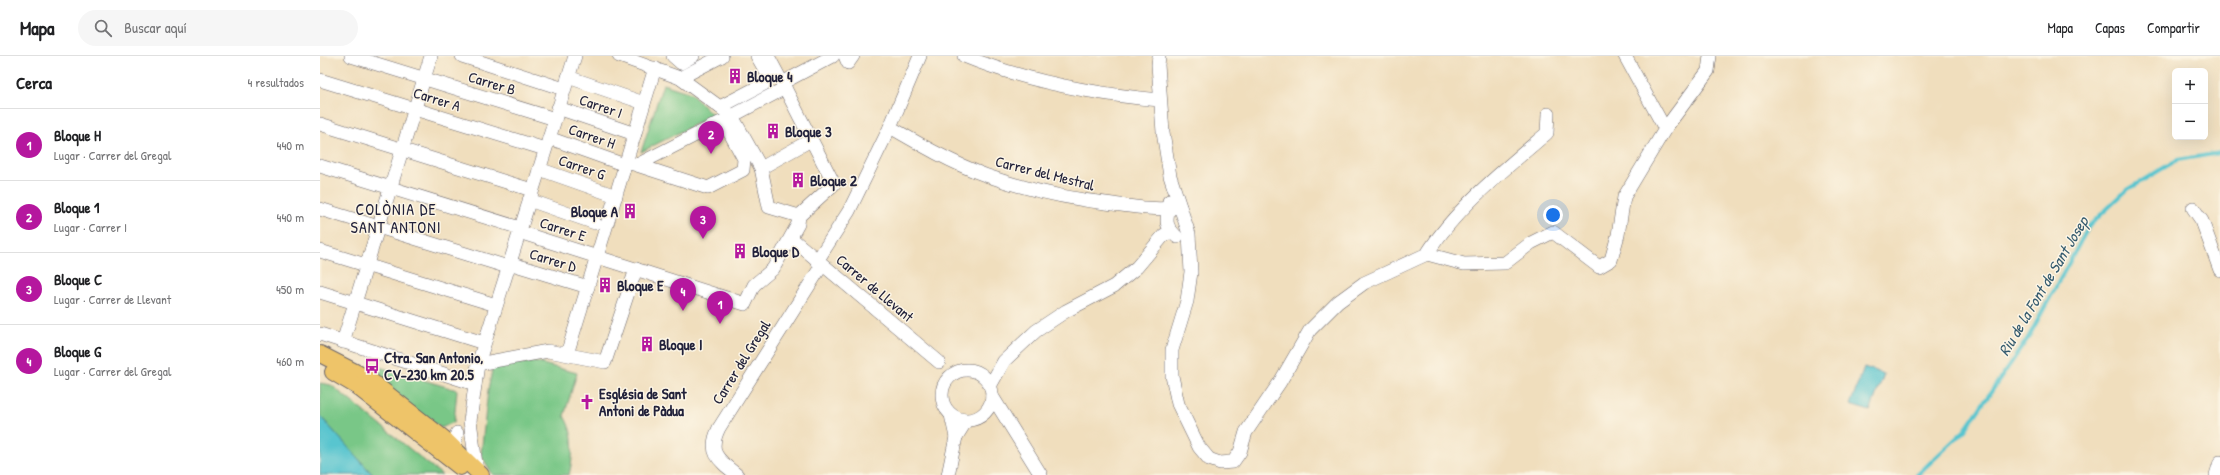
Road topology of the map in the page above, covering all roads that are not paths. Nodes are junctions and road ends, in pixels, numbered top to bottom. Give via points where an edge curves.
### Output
1 (351, 56) edge
2 (431, 56) edge
3 (462, 56) edge
4 (575, 56) edge
5 (619, 56) edge
6 (673, 56) edge
7 (693, 56) edge
8 (722, 56) edge
9 (757, 56) edge
10 (768, 56) edge
11 (833, 56) edge
12 (845, 56) edge
13 (853, 56) edge
14 (920, 56) edge
15 (964, 56) edge
16 (1159, 56) edge
17 (1625, 56) edge
18 (1710, 56) edge
19 (655, 68) junction
20 (680, 78) junction
21 (424, 79) junction
22 (320, 80) edge
23 (566, 83) junction
24 (784, 86) junction
25 (1160, 100) junction
26 (644, 103) junction
27 (720, 107) junction
28 (414, 109) junction
29 (556, 114) junction
30 (1548, 114) dead end
31 (732, 116) junction
32 (320, 124) edge
33 (890, 127) junction
34 (1665, 129) junction
35 (634, 134) junction
36 (811, 140) junction
37 (547, 143) junction
38 (402, 149) junction
39 (629, 164) junction
40 (320, 166) edge
41 (761, 168) junction
42 (539, 169) junction
43 (390, 188) junction
44 (531, 195) junction
45 (616, 196) junction
46 (2193, 208) dead end
47 (320, 209) edge
48 (799, 216) junction
49 (1172, 221) junction
50 (595, 223) dead end
51 (378, 227) junction
52 (520, 230) junction
53 (790, 238) junction
54 (320, 251) edge
55 (1427, 254) junction
56 (597, 257) junction
57 (820, 263) junction
58 (366, 265) junction
59 (508, 265) junction
60 (636, 269) junction
61 (2220, 270) edge
62 (588, 287) junction
63 (320, 292) edge
64 (355, 303) junction
65 (496, 305) junction
66 (320, 334) edge
67 (343, 342) junction
68 (484, 343) junction
69 (320, 354) edge
70 (567, 354) junction
71 (1004, 361) junction
72 (939, 362) junction
73 (320, 364) edge
74 (478, 364) junction
75 (959, 371) junction
76 (980, 374) junction
77 (945, 382) junction
78 (475, 384) junction
79 (991, 391) junction
80 (987, 411) junction
81 (951, 415) junction
82 (396, 416) junction
83 (966, 421) junction
84 (1010, 423) junction
85 (471, 427) junction
86 (956, 437) junction
87 (451, 440) junction
88 (2220, 462) edge
89 (471, 472) edge
90 (736, 475) edge
91 (948, 475) edge
92 (1041, 475) edge
93 (2216, 475) edge

1 - 21 street, Carrer B
2 - 21 street
3 - 23 street
4 - 23 street
5 - 19 street
6 - 7 street via 681,62
8 - 20 street
9 - 27 street via 768,75 764,84
10 - 24 street
11 - 24 street
12 - 13 street via 848,63
14 - 33 street, Carrer del Gregal
15 - 25 street via 1020,75 1071,87
16 - 25 street
17 - 34 street
18 - 34 street via 1708,71
19 - 20 street
19 - 26 street
20 - 27 street
21 - 28 street
21 - 29 street, Carrer B
22 - 28 street, Carrer A
23 - 26 street
23 - 29 street
24 - 31 street
24 - 36 street
25 - 49 street via 1170,176
26 - 35 street
27 - 31 street
28 - 37 street, Carrer A
28 - 38 street
29 - 35 street, Carrer I
29 - 37 street
30 - 55 street via 1547,134 1505,169 1438,236
31 - 41 street
32 - 38 street
33 - 49 street, Carrer del Mestral via 943,157 986,175 1022,187
33 - 57 street, Carrer del Gregal
34 - 55 street via 1624,197 1618,236 1611,260 1599,267 1553,232 1531,243 1505,263 1464,264
35 - 39 street
36 - 41 street
36 - 48 street via 834,184
37 - 39 street, Carrer H
37 - 42 street
38 - 43 street
38 - 44 street
39 - 39 street, Carrer H via 708,188 743,170 744,159 726,126 721,122
39 - 45 street
40 - 43 street, Carrer E
41 - 48 street via 768,207
42 - 44 street
42 - 45 street, Carrer G
43 - 51 street
43 - 52 street, Carrer E
44 - 50 street
44 - 52 street
45 - 56 street
46 - 61 street via 2202,221
47 - 51 street, Carrer D
48 - 53 street via 798,224
49 - 55 street via 1188,240 1190,272 1187,301 1172,350 1172,376 1178,404 1199,447 1209,459 1220,463 1233,462 1240,452 1246,432 1280,382 1310,330 1338,302 1364,283
49 - 71 street via 1137,267 1114,286 1066,311 1042,327
51 - 58 street
51 - 59 street, Carrer D
52 - 56 street, Carrer E
52 - 59 street
53 - 57 street, Carrer de Llevant
53 - 60 street, Carrer E via 774,269 754,285 745,304
54 - 58 street
56 - 60 street, Carrer E
56 - 62 street
57 - 72 street, Carrer de Llevant
57 - 90 street, Carrer del Gregal via 712,441 715,455
58 - 64 street
58 - 65 street
59 - 62 street, Carrer D
59 - 65 street
60 - 70 street via 605,362
62 - 70 street
63 - 64 street
64 - 67 street
64 - 68 street
65 - 68 street
66 - 67 street
67 - 78 street
68 - 74 street
69 - 87 main road via 367,378
70 - 74 street via 548,352
71 - 76 street
71 - 79 street
72 - 75 street, Carrer de Llevant
72 - 77 street
73 - 82 main road via 355,385
74 - 78 street
75 - 76 street
75 - 77 street
76 - 79 street
77 - 81 street via 941,396 946,410
78 - 85 street
79 - 80 street
79 - 84 street
80 - 83 street
80 - 84 street
81 - 83 street
81 - 86 street
82 - 87 street via 411,421 440,446
82 - 89 main road
83 - 86 street
84 - 92 street
85 - 87 street
85 - 89 street
86 - 91 street
87 - 89 main road
88 - 93 street

